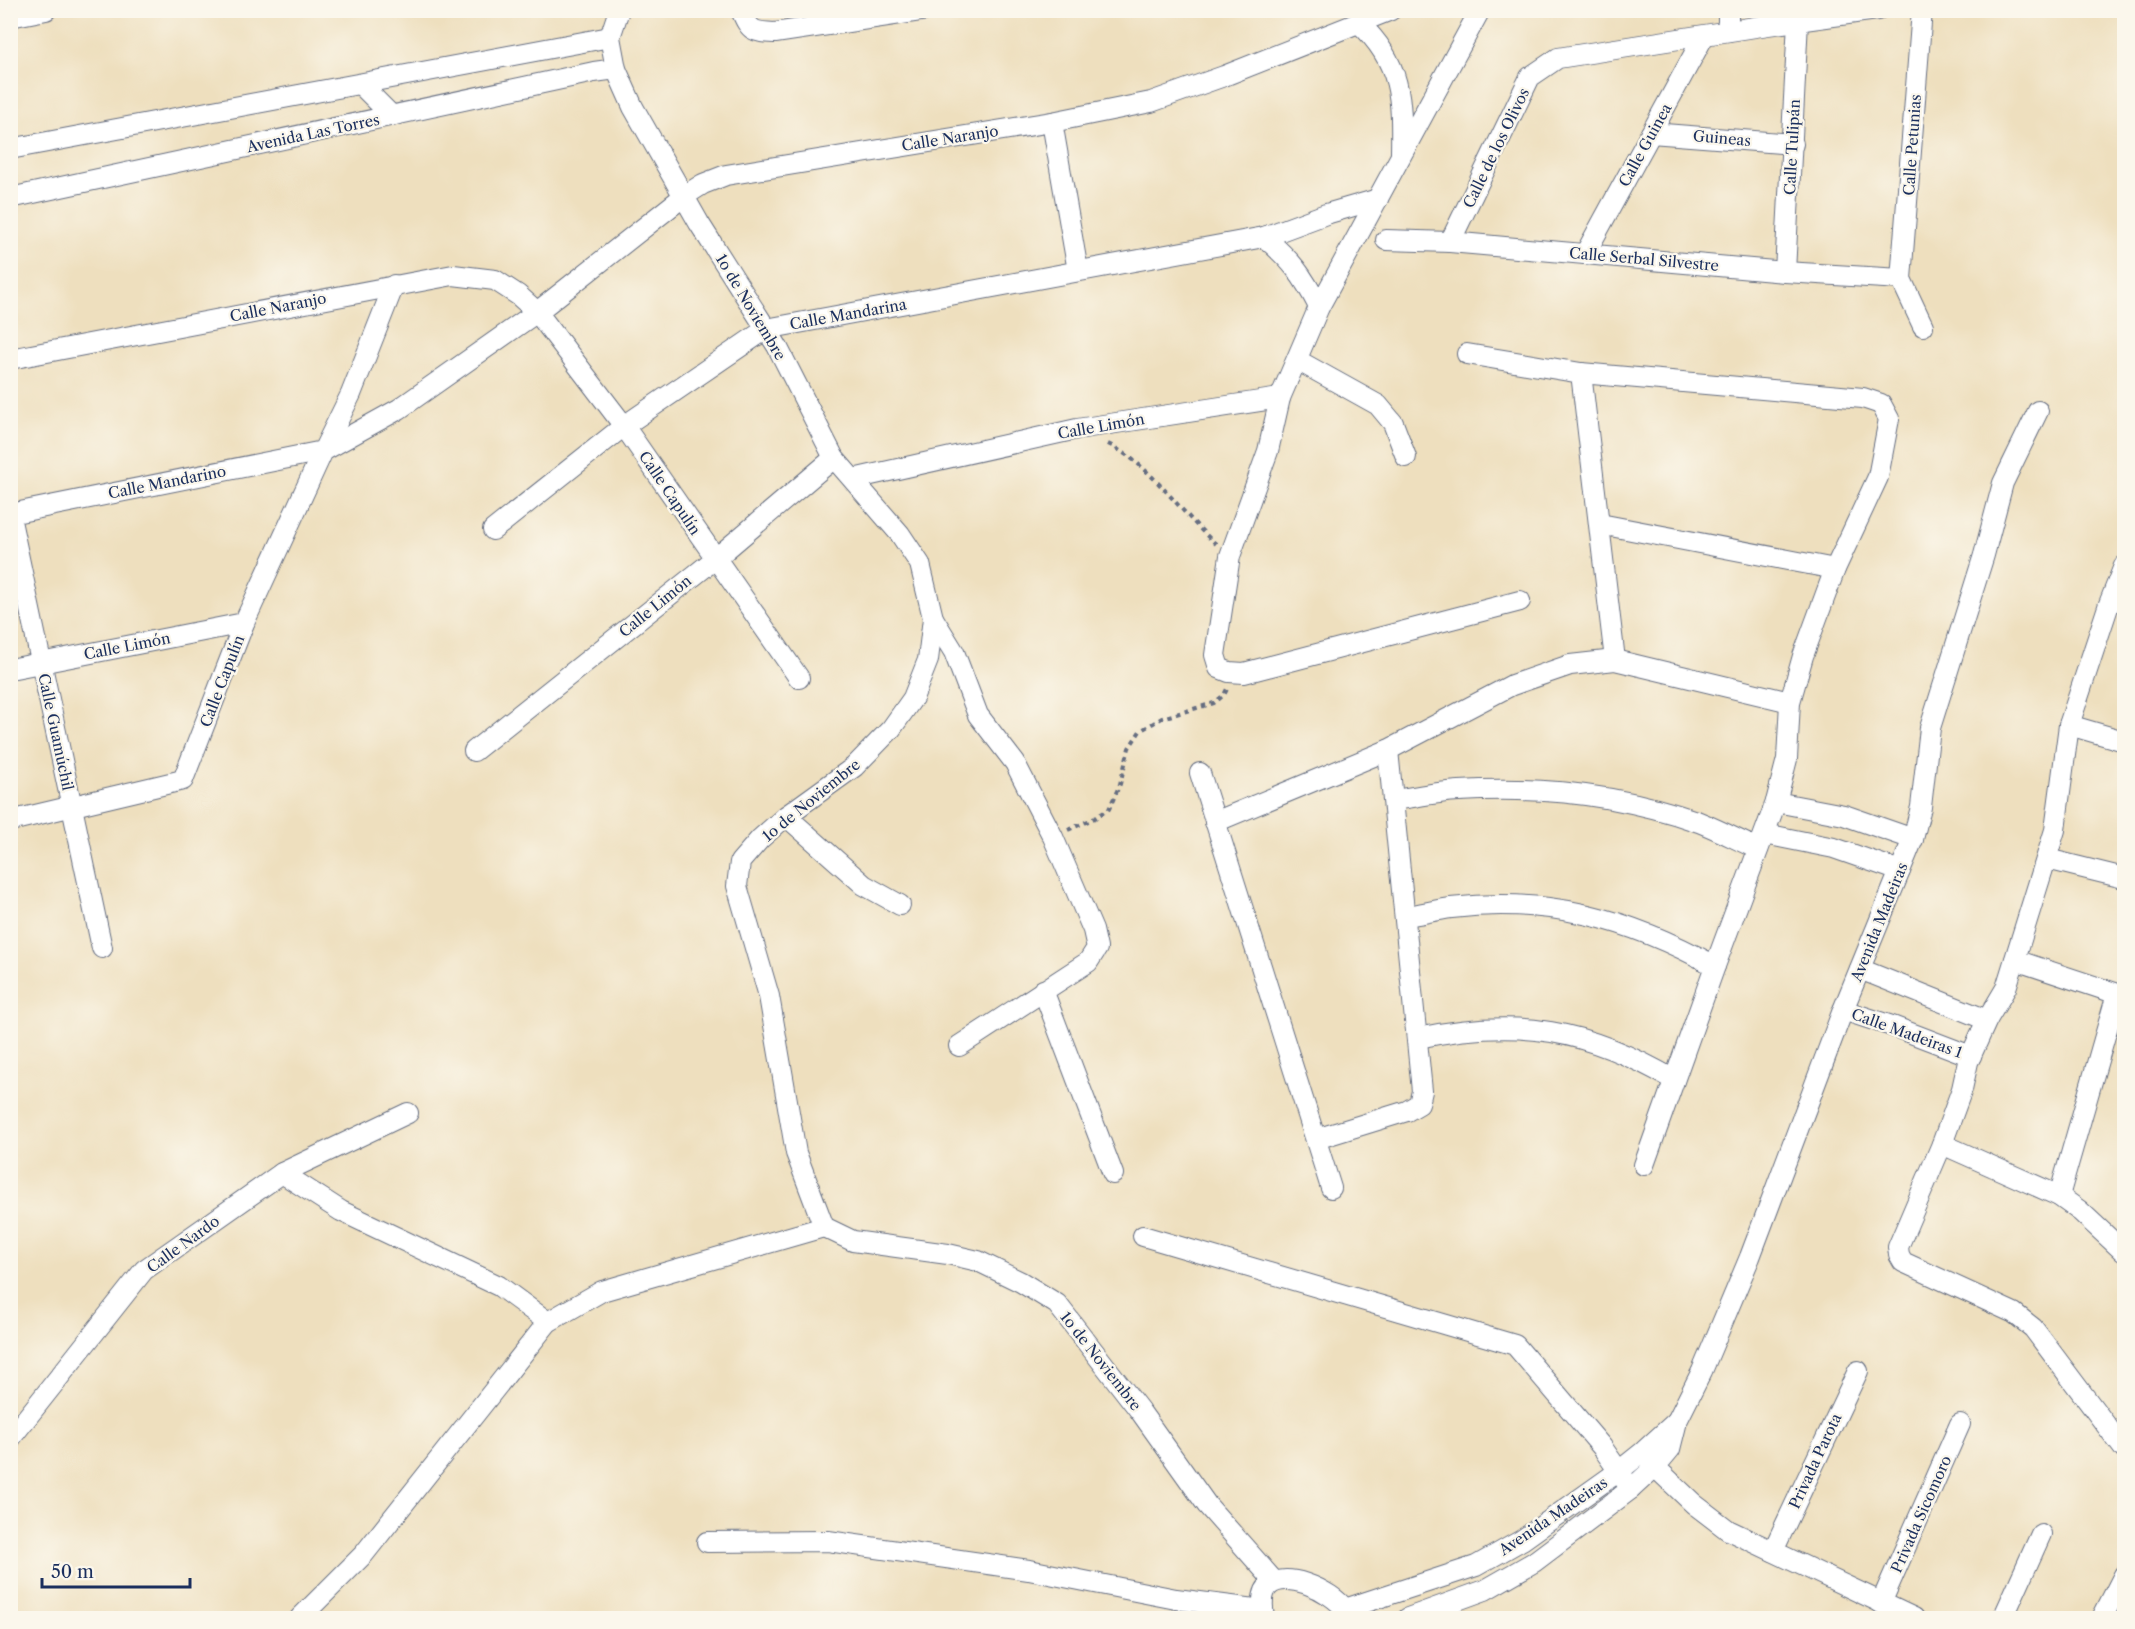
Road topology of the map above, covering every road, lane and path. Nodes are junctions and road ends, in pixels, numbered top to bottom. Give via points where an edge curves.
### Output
1 (46, 10) edge
2 (620, 10) edge
3 (741, 10) edge
4 (927, 10) edge
5 (1391, 10) edge
6 (1480, 10) edge
7 (1728, 10) edge
8 (1877, 10) edge
9 (1923, 10) edge
10 (10, 17) edge
11 (1766, 18) edge
12 (1798, 21) junction
13 (1359, 23) junction
14 (1728, 31) junction
15 (1704, 36) junction
16 (610, 37) junction
17 (616, 69) junction
18 (360, 84) junction
19 (392, 116) junction
20 (1052, 122) junction
21 (1651, 133) junction
22 (1793, 144) junction
23 (10, 149) edge
24 (1400, 160) junction
25 (684, 196) junction
26 (10, 198) edge
27 (1378, 199) junction
28 (1264, 237) junction
29 (1386, 240) dead end
30 (1450, 242) junction
31 (1585, 254) junction
32 (1078, 271) junction
33 (1785, 272) junction
34 (1901, 279) junction
35 (394, 285) junction
36 (1319, 307) junction
37 (537, 312) junction
38 (1923, 326) dead end
39 (766, 329) junction
40 (1467, 354) dead end
41 (10, 359) edge
42 (1297, 360) junction
43 (1581, 374) junction
44 (1280, 398) junction
45 (2038, 411) dead end
46 (624, 426) junction
47 (1077, 429) junction
48 (329, 448) junction
49 (1406, 457) dead end
50 (834, 458) junction
51 (854, 479) junction
52 (10, 515) edge
53 (1600, 524) junction
54 (493, 530) dead end
55 (1230, 556) junction
56 (715, 559) junction
57 (2124, 566) edge
58 (1835, 569) junction
59 (1520, 601) dead end
60 (2117, 606) edge
61 (933, 618) junction
62 (244, 623) junction
63 (1615, 660) junction
64 (42, 663) junction
65 (10, 669) edge
66 (1235, 672) junction
67 (799, 678) dead end
68 (1790, 702) junction
69 (2069, 725) junction
70 (2124, 741) edge
71 (1388, 750) junction
72 (474, 751) dead end
73 (1200, 772) dead end
74 (1395, 800) junction
75 (1776, 802) junction
76 (72, 807) junction
77 (786, 816) junction
78 (10, 821) edge
79 (1215, 822) junction
80 (1053, 837) junction
81 (1913, 839) junction
82 (1761, 842) junction
83 (2048, 859) junction
84 (1900, 871) junction
85 (2124, 878) edge
86 (900, 905) dead end
87 (1406, 916) junction
88 (102, 948) dead end
89 (2015, 960) junction
90 (1715, 966) junction
91 (1860, 969) junction
92 (1043, 990) junction
93 (2121, 995) edge
94 (1843, 1010) junction
95 (1987, 1020) junction
96 (1418, 1038) junction
97 (959, 1046) dead end
98 (1971, 1056) junction
99 (1674, 1080) junction
100 (408, 1113) dead end
101 (1316, 1139) junction
102 (1942, 1144) junction
103 (1644, 1165) dead end
104 (282, 1173) junction
105 (1113, 1174) dead end
106 (1331, 1188) dead end
107 (2059, 1196) junction
108 (824, 1227) junction
109 (1143, 1236) dead end
110 (2124, 1252) edge
111 (548, 1322) junction
112 (1858, 1371) dead end
113 (1960, 1424) dead end
114 (10, 1438) edge
115 (2122, 1441) edge
116 (1650, 1459) junction
117 (1619, 1471) junction
118 (1631, 1489) junction
119 (2041, 1534) dead end
120 (707, 1542) dead end
121 (1773, 1551) junction
122 (1476, 1566) junction
123 (2124, 1575) edge
124 (1274, 1581) junction
125 (1485, 1590) junction
126 (1881, 1603) junction
127 (1264, 1614) edge
128 (1347, 1614) edge
129 (300, 1618) edge
130 (1408, 1618) edge
131 (1914, 1618) edge
132 (2003, 1618) edge
133 (2102, 1618) edge

1 - 10 street
2 - 16 street
3 - 4 street via 747,25 756,32 776,33
5 - 13 street, Calle Naranjo
6 - 24 street
7 - 14 street
8 - 12 street, Calle de los Olivos
9 - 34 street, Calle Petunias
11 - 12 street, Calle de los Olivos
11 - 14 street, Calle de los Olivos
12 - 22 street, Calle Tulipán
13 - 20 street, Calle Naranjo via 1151,102
13 - 24 street via 1388,58 1397,81
14 - 15 street, Calle de los Olivos
15 - 21 street, Calle Guinea
15 - 30 street, Calle de los Olivos via 1558,58 1530,77
16 - 17 street, 1o de Noviembre
16 - 18 street
17 - 19 street, Avenida Las Torres
17 - 25 street, 1o de Noviembre
18 - 19 street
18 - 23 street
19 - 26 street, Avenida Las Torres
20 - 25 street, Calle Naranjo via 726,175
20 - 32 street
21 - 22 street, Guineas
21 - 31 street, Calle Guinea
22 - 33 street, Calle Tulipán
24 - 27 street
25 - 37 street, Calle Naranjo
25 - 39 street, 1o de Noviembre
27 - 28 street, Calle Mandarina
27 - 36 street
28 - 32 street, Calle Mandarina
28 - 36 street via 1291,261
29 - 30 street, Calle Serbal Silvestre
30 - 31 street, Calle Serbal Silvestre
31 - 33 street, Calle Serbal Silvestre
32 - 39 street, Calle Mandarina
33 - 34 street, Calle Serbal Silvestre
34 - 38 street
35 - 37 street, Calle Naranjo via 453,275 495,280
35 - 41 street, Calle Naranjo
35 - 48 street, Calle Capulín
36 - 42 street
37 - 46 street, Calle Capulín
37 - 48 street, Calle Naranjo via 399,409
39 - 46 street, Calle Mandarina
39 - 50 street, 1o de Noviembre
40 - 43 street
42 - 44 street
42 - 49 street via 1378,405 1393,423
43 - 53 street
43 - 58 street via 1863,398 1881,404 1889,419 1878,477
44 - 47 street, Calle Limón
44 - 55 street via 1268,451
45 - 81 street, Avenida Madeiras via 2003,483 1930,728 1921,807
46 - 54 street, Calle Mandarina
46 - 56 street, Calle Capulín
47 - 51 street, Calle Limón
47 - 55 path via 1118,449 1162,486 1197,528
48 - 52 street, Calle Mandarino
48 - 62 street, Calle Capulín
50 - 51 street, 1o de Noviembre
50 - 56 street, Calle Limón
51 - 61 street, 1o de Noviembre via 920,564
52 - 64 street, Calle Guamúchil
53 - 58 street
53 - 63 street
55 - 66 street via 1215,655 1219,668
56 - 67 street, Calle Capulín
56 - 72 street, Calle Limón
57 - 60 street
58 - 68 street
59 - 66 street
60 - 69 street
61 - 77 street, 1o de Noviembre via 928,660 913,698 891,729 854,767
61 - 80 street via 954,652 978,715 1015,763
62 - 64 street, Calle Limón
62 - 76 street, Calle Capulín via 183,780
63 - 68 street
63 - 71 street via 1570,665 1512,685
64 - 65 street, Calle Limón
64 - 76 street, Calle Guamúchil
66 - 80 path via 1224,695 1214,703 1162,718 1140,731 1129,748 1109,809
68 - 75 street via 1787,759
69 - 70 street
69 - 83 street
71 - 74 street
71 - 79 street
73 - 79 street
74 - 82 street via 1518,789 1580,793 1641,805
74 - 87 street
75 - 81 street via 1844,815
75 - 82 street
76 - 78 street
76 - 88 street, Calle Guamúchil
77 - 86 street via 864,885
77 - 108 street, 1o de Noviembre via 740,862 737,886 769,996 796,1153
79 - 101 street
80 - 92 street via 1094,930 1097,948 1088,962
81 - 84 street, Avenida Madeiras
82 - 84 street via 1834,848
82 - 90 street
83 - 85 street
83 - 89 street
84 - 91 street, Avenida Madeiras
87 - 90 street via 1497,905 1588,914 1632,926
87 - 96 street
89 - 93 street
89 - 95 street via 2006,988
90 - 99 street
91 - 94 street, Avenida Madeiras
91 - 95 street
92 - 97 street
92 - 105 street
93 - 107 street
94 - 98 street, Calle Madeiras 1
94 - 116 street, Avenida Madeiras via 1754,1248 1702,1371 1677,1421
95 - 98 street
96 - 99 street via 1494,1027 1570,1035 1641,1061
96 - 101 street via 1422,1091 1419,1104
98 - 102 street
99 - 103 street
100 - 104 street, Calle Nardo
101 - 106 street
102 - 107 street
102 - 115 street via 1898,1247 1903,1262 2014,1313 2033,1328
104 - 111 street via 341,1211 499,1286
104 - 114 street, Calle Nardo via 144,1270
107 - 110 street
108 - 111 street via 602,1291
108 - 124 street, 1o de Noviembre via 853,1241 978,1261 1057,1304 1140,1410 1207,1505
109 - 117 street via 1515,1345
111 - 129 street via 364,1554
112 - 121 street, Privada Parota
113 - 126 street, Privada Sicomoro
116 - 117 street, Avenida Madeiras
116 - 118 street, Avenida Madeiras
116 - 121 street via 1694,1504 1728,1530
117 - 118 street
117 - 122 street, Avenida Madeiras via 1522,1540
118 - 125 street, Avenida Madeiras via 1534,1562
119 - 132 street
120 - 127 street via 828,1541 1029,1570
121 - 126 street
122 - 125 street
122 - 128 street, Avenida Madeiras
123 - 133 street
124 - 127 street via 1265,1589
124 - 128 street via 1288,1579 1328,1593
125 - 130 street, Avenida Madeiras
126 - 131 street

